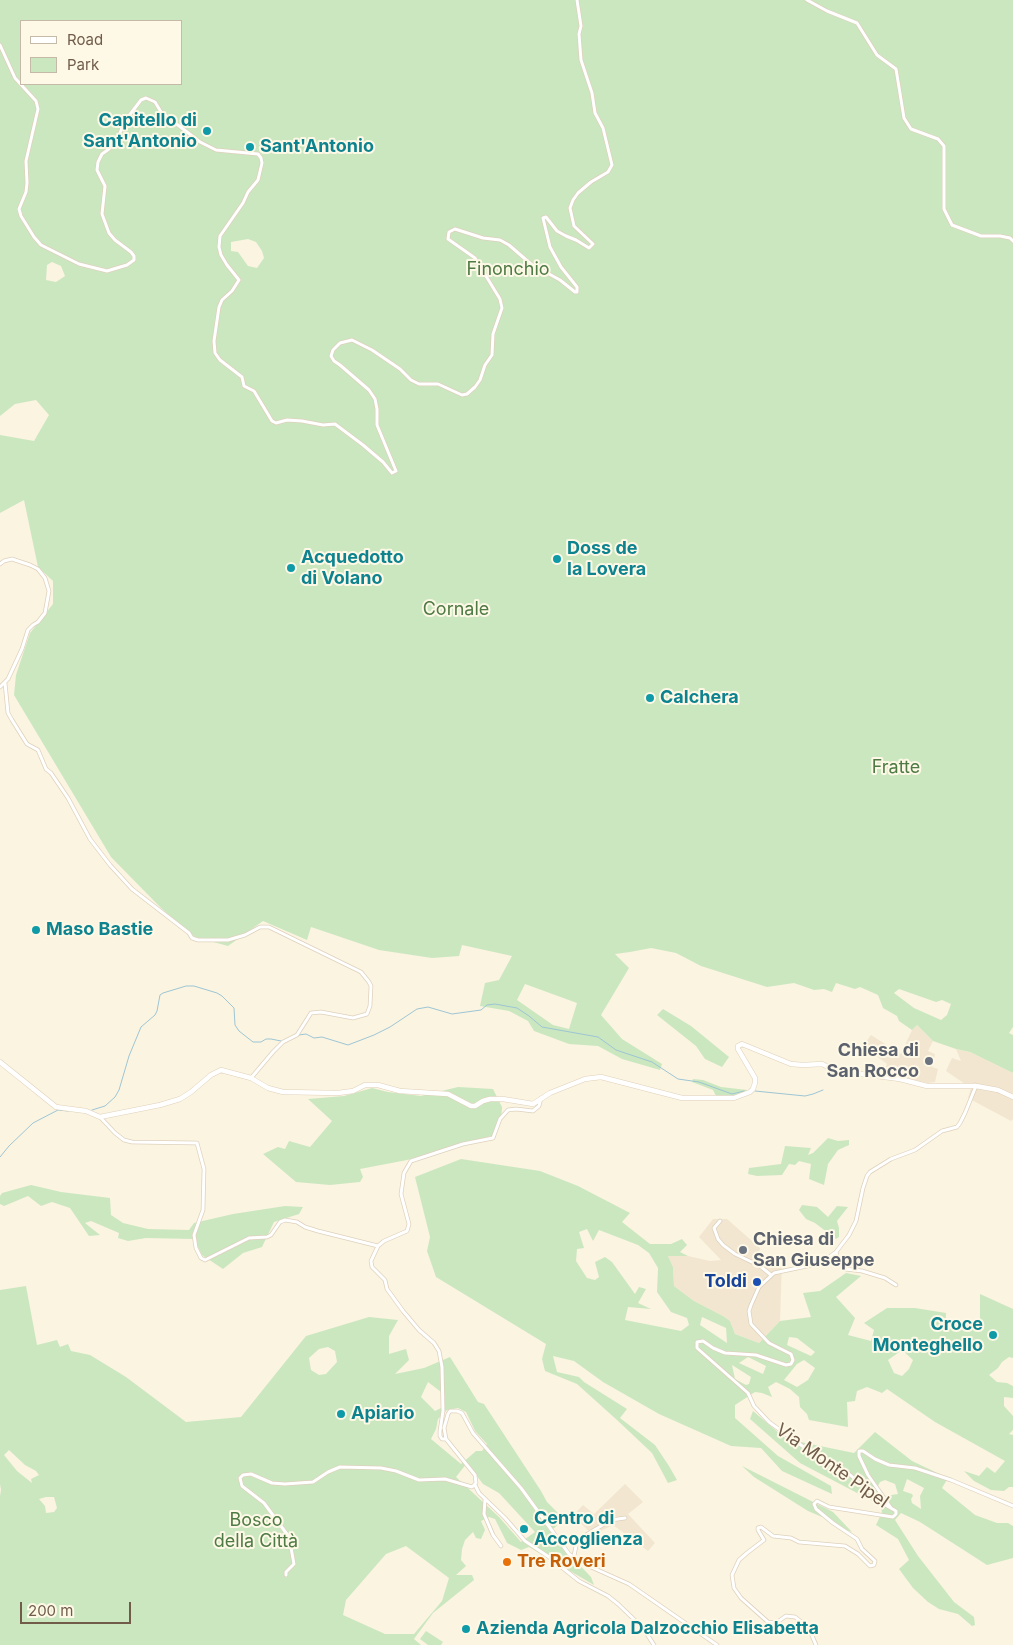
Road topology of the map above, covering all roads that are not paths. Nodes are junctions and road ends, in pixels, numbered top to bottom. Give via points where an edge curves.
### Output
1 (577, 0) edge
2 (808, 0) edge
3 (0, 44) edge
4 (20, 83) edge
5 (21, 85) edge
6 (1013, 241) edge
7 (0, 564) edge
8 (5, 683) junction
9 (0, 687) edge
10 (0, 1062) edge
11 (251, 1078) junction
12 (974, 1085) junction
13 (1013, 1097) edge
14 (541, 1098) junction
15 (100, 1117) junction
16 (720, 1221) dead end
17 (378, 1246) junction
18 (836, 1252) junction
19 (771, 1275) junction
20 (896, 1285) dead end
21 (446, 1439) junction
22 (475, 1485) junction
23 (485, 1500) junction
24 (1013, 1506) edge
25 (891, 1508) junction
26 (625, 1518) dead end
27 (501, 1546) dead end
28 (574, 1557) junction
29 (286, 1575) dead end
30 (654, 1645) edge
31 (717, 1645) edge
32 (816, 1645) edge

1 - 5 street via 581,60 592,93 594,113 602,128 612,165 608,172 578,194 570,208 574,226 593,244 589,248 557,231 546,217 543,218 550,247 577,287 577,292 500,240 455,229 449,232 448,239 475,258 500,299 502,308 492,334 492,355 475,387 462,395 438,384 420,384 352,340 340,343 331,356 375,399 380,434 396,471 392,472 335,424 272,421 254,391 244,386 242,378 216,353 214,341 219,308 239,280 221,255 220,236 258,180 262,163 258,154 216,150 200,142 161,112 155,102 146,98 141,100 125,121 119,136 102,154 97,170 105,186 102,214 109,233 131,252 134,260 107,271 79,264 41,245 21,216 19,209 27,184 26,161 38,109 36,101
2 - 6 street via 857,23 876,55 896,68 904,118 911,129 938,139 944,146 944,209 952,225 981,236 1000,236
3 - 4 street
7 - 8 street via 12,559 38,569 49,591 45,612 28,630
8 - 9 street
8 - 11 street via 8,713 27,744 38,750 46,770 68,798 90,839 139,894 192,938 228,940 260,927 269,927 361,972 369,982 367,1014 353,1018 311,1013 297,1035 283,1042
10 - 15 street via 56,1107 86,1111
11 - 14 street via 283,1092 338,1093 365,1085 378,1085 400,1091 448,1094 471,1106 490,1099 514,1099 533,1104
11 - 15 street via 221,1070 211,1074 180,1099
12 - 13 street
12 - 14 street via 927,1086 837,1071 822,1064 791,1064 742,1044 738,1049 755,1083 750,1092 734,1098 682,1098 601,1077 585,1079
12 - 18 street via 957,1127 942,1131 915,1150 870,1172 856,1221
14 - 17 street via 533,1111 508,1110 500,1119 493,1138 462,1144 411,1161 404,1173 401,1194 409,1224 407,1231
15 - 17 street via 124,1140 197,1143 204,1169 203,1210 194,1240 198,1254 204,1260 249,1238 267,1237 285,1220
16 - 19 street via 714,1228 723,1245
17 - 21 street via 372,1267 385,1280 402,1311 436,1346 440,1356 443,1374 440,1436
18 - 19 street via 821,1263
18 - 20 street via 845,1269 885,1278
19 - 25 street, Via Monte Pipel via 759,1287 752,1302 751,1324 769,1343 792,1354 791,1364 756,1354 725,1353 703,1341 697,1342 697,1348 748,1393 754,1406 769,1422 848,1473
21 - 22 street via 475,1475
21 - 28 street via 444,1428 448,1414 453,1411 462,1413 473,1433 517,1483
22 - 23 street
22 - 29 street via 472,1487 445,1479 419,1480 381,1468 347,1466 305,1483 272,1483 251,1474 243,1475 240,1478 242,1486 264,1504 289,1537 294,1564
23 - 27 street via 484,1514
23 - 30 street via 525,1541 579,1581 618,1604 643,1628
24 - 25 street via 951,1480 915,1468 889,1465 859,1451 868,1475
25 - 32 street, Via Monte Pipel via 896,1511 895,1516 829,1507 817,1501 814,1504 832,1523 857,1539 874,1565 870,1566 845,1546 799,1542 773,1536 761,1527 758,1530 764,1540 739,1560 732,1582 737,1593 763,1619 776,1623 786,1616 795,1617 810,1631
26 - 28 street via 611,1520 586,1535 576,1546
28 - 31 street via 629,1584

